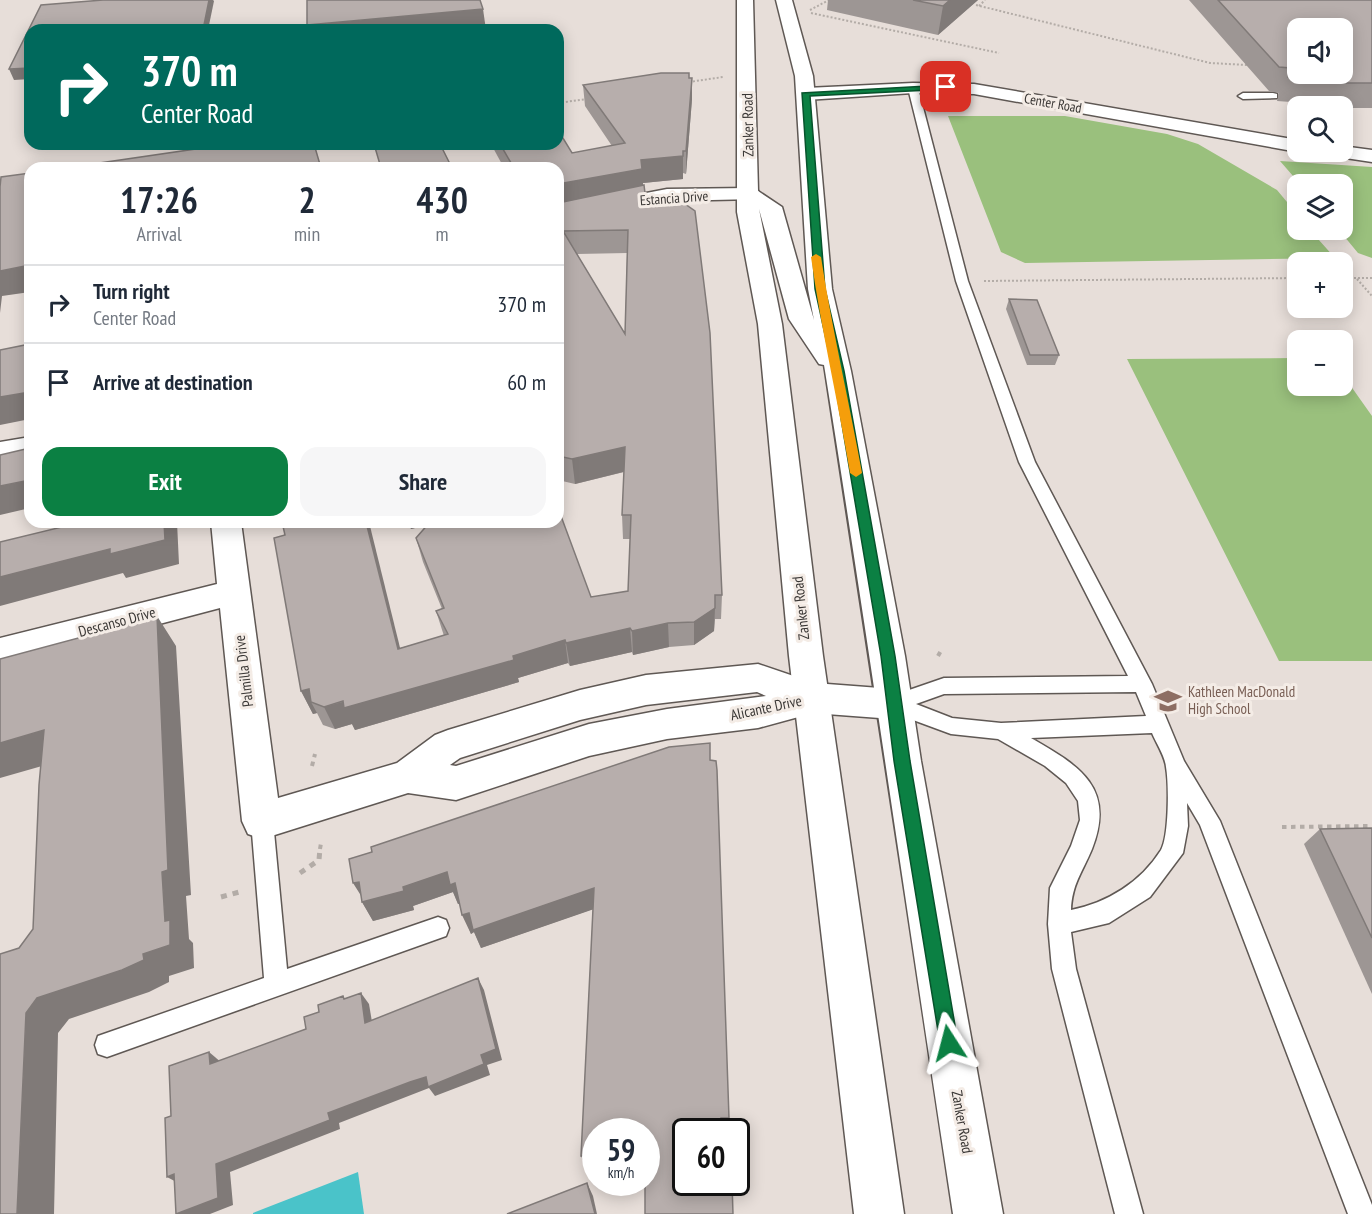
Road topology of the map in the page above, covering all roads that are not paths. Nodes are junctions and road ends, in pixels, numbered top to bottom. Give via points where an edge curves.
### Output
1 (745, 0) edge
2 (784, 0) edge
3 (913, 88) junction
4 (806, 93) junction
5 (1243, 96) dead end
6 (1273, 96) dead end
7 (1287, 144) edge
8 (1353, 154) edge
9 (1372, 156) edge
10 (748, 203) junction
11 (564, 216) edge
12 (838, 371) junction
13 (24, 447) edge
14 (0, 452) edge
15 (227, 528) edge
16 (235, 592) junction
17 (0, 652) edge
18 (1142, 684) junction
19 (813, 698) junction
20 (893, 704) junction
21 (1159, 724) junction
22 (1000, 731) junction
23 (1176, 766) junction
24 (262, 820) junction
25 (1059, 924) junction
26 (438, 928) dead end
27 (277, 985) junction
28 (107, 1045) dead end
29 (879, 1214) edge
30 (978, 1214) edge
31 (1129, 1214) edge
32 (1362, 1214) edge

1 - 10 main road, Zanker Road
2 - 4 main road, Zanker Road
3 - 4 main road, Center Road
3 - 7 main road, Center Road via 974,89
3 - 18 lane via 962,281 1004,402 1042,495
4 - 12 main road, Zanker Road via 816,258
5 - 6 lane
8 - 9 main road
10 - 11 main road, Estancia Drive via 600,209
10 - 12 main road via 771,207 801,319
10 - 19 main road, Zanker Road via 770,324
12 - 20 main road, Zanker Road
13 - 14 main road
15 - 16 main road, Palmilla Drive
16 - 17 main road, Descanso Drive
16 - 24 main road, Palmilla Drive
18 - 20 lane via 944,686
18 - 21 lane
19 - 20 main road, Alicante Drive
19 - 24 main road, Alicante Drive via 758,713 667,724 590,740 456,783 408,776
19 - 29 main road, Zanker Road
20 - 22 lane via 951,726
20 - 30 main road, Zanker Road
21 - 22 lane
21 - 23 lane
22 - 25 lane via 1052,760 1073,777 1088,798 1091,820 1060,888
23 - 25 lane via 1177,826 1172,854 1142,889 1101,915
23 - 32 lane via 1209,821
24 - 27 lane
25 - 31 lane via 1064,969
26 - 27 lane
27 - 28 lane

